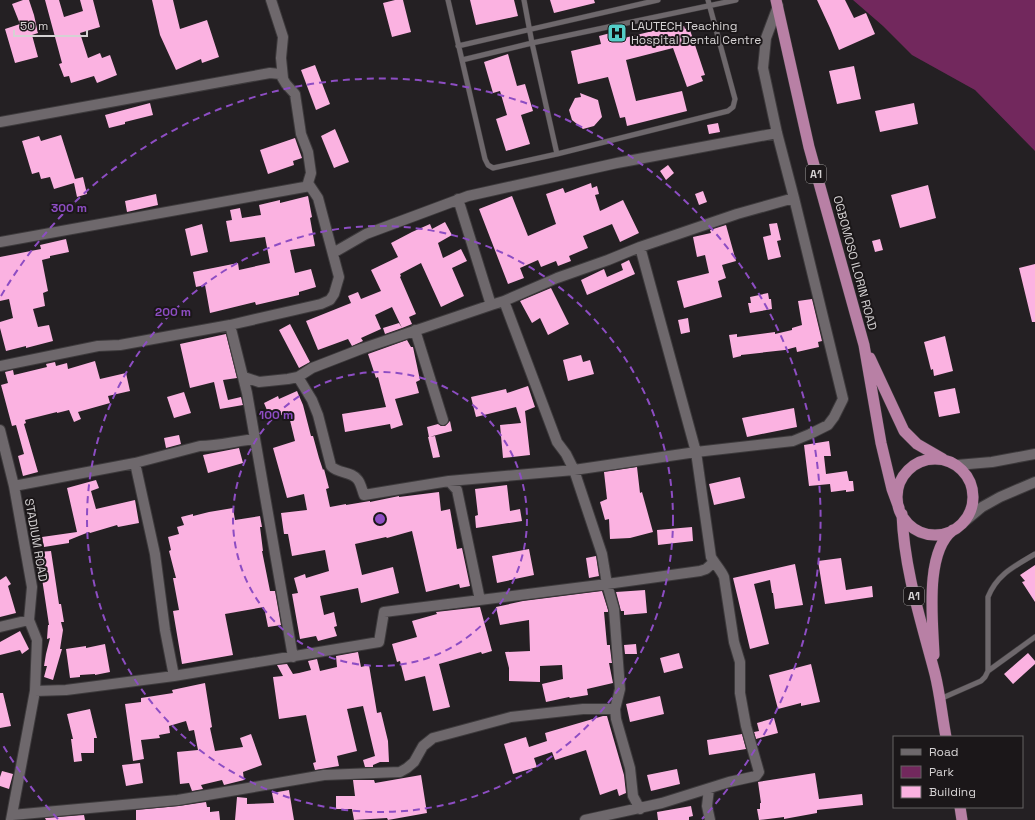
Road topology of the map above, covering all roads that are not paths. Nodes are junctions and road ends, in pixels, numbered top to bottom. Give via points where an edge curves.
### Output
1 (271, 0) edge
2 (448, 0) edge
3 (524, 0) edge
4 (658, 0) edge
5 (736, 0) edge
6 (709, 3) edge
7 (777, 3) edge
8 (530, 30) junction
9 (532, 43) junction
10 (458, 46) junction
11 (462, 60) junction
12 (282, 78) junction
13 (0, 122) edge
14 (777, 133) junction
15 (557, 154) junction
16 (310, 186) junction
17 (794, 198) junction
18 (458, 199) junction
19 (0, 242) edge
20 (640, 247) junction
21 (333, 253) junction
22 (504, 301) junction
23 (491, 305) junction
24 (230, 325) junction
25 (415, 330) junction
26 (864, 345) junction
27 (0, 366) edge
28 (244, 377) junction
29 (298, 377) junction
30 (259, 382) junction
31 (247, 393) junction
32 (443, 420) dead end
33 (0, 433) edge
34 (255, 439) junction
35 (696, 452) junction
36 (1035, 454) edge
37 (945, 460) junction
38 (135, 463) junction
39 (957, 465) junction
40 (574, 470) junction
41 (468, 479) junction
42 (450, 481) junction
43 (1035, 482) edge
44 (14, 486) junction
45 (457, 490) junction
46 (901, 511) junction
47 (960, 525) junction
48 (1035, 554) edge
49 (714, 562) junction
50 (607, 584) junction
51 (480, 600) junction
52 (29, 620) junction
53 (0, 627) edge
54 (1035, 637) edge
55 (293, 656) junction
56 (988, 671) junction
57 (174, 676) junction
58 (935, 676) junction
59 (35, 691) junction
60 (939, 699) junction
61 (615, 709) junction
62 (946, 736) edge
63 (709, 789) junction
64 (640, 808) junction
65 (960, 808) edge
66 (12, 818) edge
67 (584, 820) edge
68 (710, 820) edge
69 (962, 820) edge

1 - 12 street via 283,37
2 - 10 lane
3 - 8 lane
4 - 8 lane
5 - 6 lane
6 - 9 lane
6 - 15 lane via 734,99 733,107 728,112
7 - 14 street via 766,38 763,68
7 - 26 highway, OGBOMOSO ILORIN ROAD / A1 via 809,147
8 - 9 lane
8 - 10 lane
9 - 11 lane
9 - 15 lane
10 - 11 lane
11 - 15 lane via 488,165 493,168
12 - 13 street via 276,73 270,73
12 - 16 street via 295,94 301,134 308,152
14 - 17 street
14 - 18 street via 617,163
16 - 19 street
16 - 21 street via 318,198
17 - 20 street via 737,214
17 - 35 street via 843,398 828,425 799,439
18 - 21 street via 366,234
18 - 23 street
20 - 22 street
20 - 35 street
21 - 24 street via 339,277 330,300
22 - 23 street
22 - 40 street via 557,442
23 - 25 street
24 - 27 street via 120,345 98,346
24 - 28 street
25 - 29 street via 312,368
25 - 32 street
26 - 37 highway, A1 via 904,431 917,444
26 - 46 highway, A1 via 881,443 890,483
28 - 30 street
28 - 31 street
29 - 30 street
29 - 42 street via 318,415 331,466 353,475 364,495
30 - 31 street
31 - 34 street
33 - 44 street, STADIUM ROAD
34 - 38 street via 200,446
34 - 55 street
35 - 40 street
35 - 49 street via 711,557
36 - 39 street
37 - 39 highway
37 - 46 highway via 919,462 908,470 901,481 898,494
38 - 44 street
38 - 57 street via 155,554
39 - 47 highway via 966,474 972,486 973,498 971,511
40 - 41 street
40 - 50 street via 602,554
41 - 42 street
41 - 45 street
42 - 45 street
43 - 47 street via 982,507
44 - 52 street, STADIUM ROAD via 32,587
45 - 51 street
46 - 47 highway via 908,523 926,533 947,532
46 - 58 highway, A1 via 904,548
47 - 58 highway, A1 via 944,540 934,570 932,593
48 - 56 lane via 1000,577 988,597
49 - 50 street via 700,571
49 - 63 street via 724,577 734,642 740,662 740,693 759,772 756,776
50 - 51 street
50 - 61 street via 614,609 620,689
51 - 55 street via 384,612 379,642
52 - 53 street
52 - 59 street, STADIUM ROAD via 37,640
54 - 56 lane
55 - 57 street
56 - 60 lane via 981,681
57 - 59 street via 66,690
58 - 60 highway, A1
59 - 66 street, STADIUM ROAD
60 - 62 highway, A1
61 - 64 street via 630,768 633,796
61 - 66 street via 583,709 511,717 433,738 423,746 414,762 400,772 324,775 178,800
63 - 64 street
63 - 68 street via 707,806
64 - 67 street
65 - 69 highway

